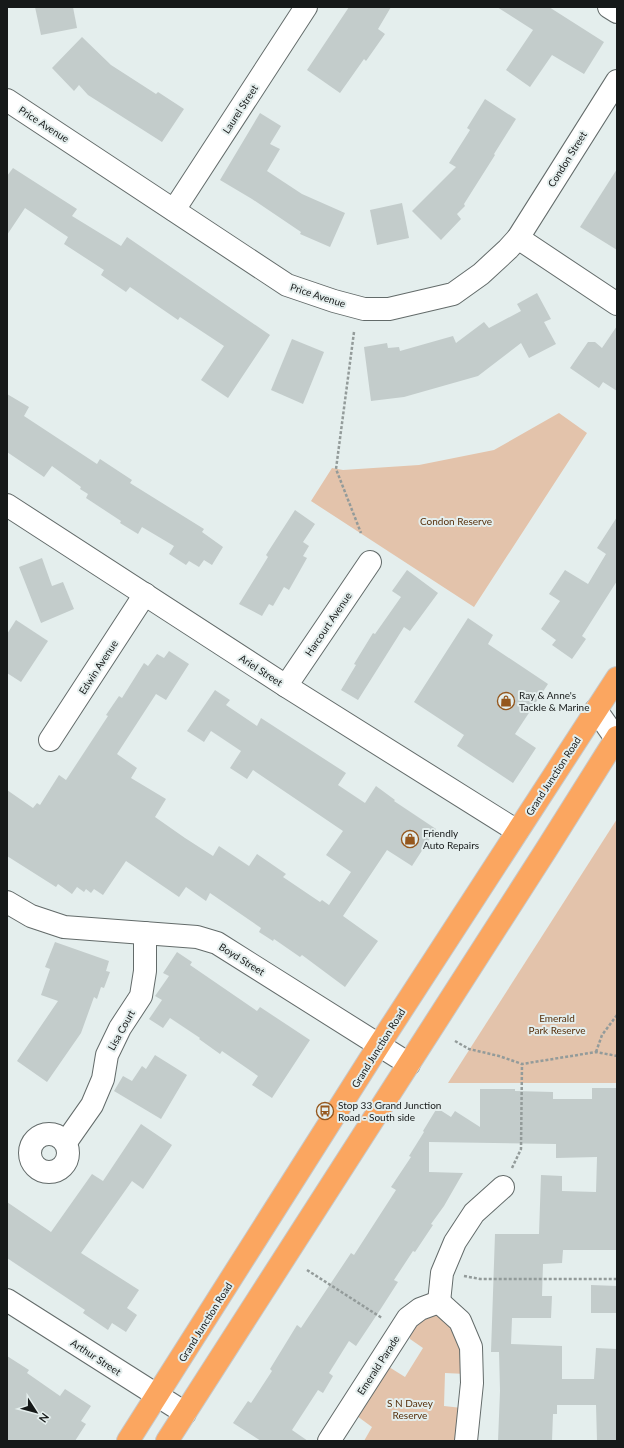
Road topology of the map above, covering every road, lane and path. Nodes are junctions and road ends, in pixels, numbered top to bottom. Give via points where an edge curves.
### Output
1 (306, 7) edge
2 (609, 7) edge
3 (617, 12) edge
4 (617, 81) edge
5 (7, 100) edge
6 (174, 210) junction
7 (518, 238) junction
8 (617, 304) edge
9 (354, 332) dead end
10 (7, 505) edge
11 (361, 533) dead end
12 (370, 562) dead end
13 (145, 594) junction
14 (617, 678) edge
15 (286, 686) junction
16 (596, 710) junction
17 (617, 734) edge
18 (50, 740) dead end
19 (517, 831) junction
20 (546, 850) junction
21 (7, 902) edge
22 (146, 932) junction
23 (617, 1015) edge
24 (455, 1041) dead end
25 (379, 1045) junction
26 (596, 1052) junction
27 (617, 1056) edge
28 (409, 1064) junction
29 (522, 1064) junction
30 (66, 1142) dead end
31 (503, 1187) joint
32 (307, 1270) dead end
33 (442, 1273) junction
34 (617, 1279) edge
35 (7, 1300) edge
36 (439, 1302) junction
37 (401, 1330) junction
38 (158, 1396) junction
39 (185, 1413) junction
40 (128, 1441) edge
41 (167, 1441) edge
42 (329, 1441) edge
43 (466, 1441) edge

1 - 6 street, Laurel Street
2 - 3 street
4 - 7 street, Condon Street
5 - 6 street, Price Avenue
6 - 7 street, Price Avenue via 287,285 364,309 389,309 453,294 481,274
7 - 8 street
9 - 11 path via 336,469
10 - 13 street, Ariel Street
12 - 15 street, Harcourt Avenue
13 - 15 street, Ariel Street
13 - 18 street, Edwin Avenue
14 - 16 highway, Grand Junction Road
15 - 19 street, Ariel Street
16 - 17 street
16 - 19 highway, Grand Junction Road
17 - 20 highway
19 - 20 highway
19 - 25 highway, Grand Junction Road
20 - 28 highway
21 - 22 street, Boyd Street via 31,916 64,927
22 - 25 street, Boyd Street via 196,937 217,943
22 - 30 street, Lisa Court via 145,971 141,996 120,1028 107,1056 103,1079 92,1105
23 - 26 path via 602,1035
24 - 29 path via 469,1049
25 - 28 street, Boyd Street
25 - 38 highway, Grand Junction Road
26 - 27 path
26 - 29 path
28 - 39 highway
29 - 31 path via 521,1149
31 - 33 street via 474,1213 455,1242
32 - 37 path
33 - 34 path via 480,1279
33 - 36 street
35 - 38 street, Arthur Street
36 - 37 street, Emerald Parade via 420,1309 408,1318
36 - 43 street via 460,1321 471,1347 472,1383
37 - 42 street, Emerald Parade
38 - 39 street, Arthur Street
38 - 40 highway, Grand Junction Road
39 - 41 highway

